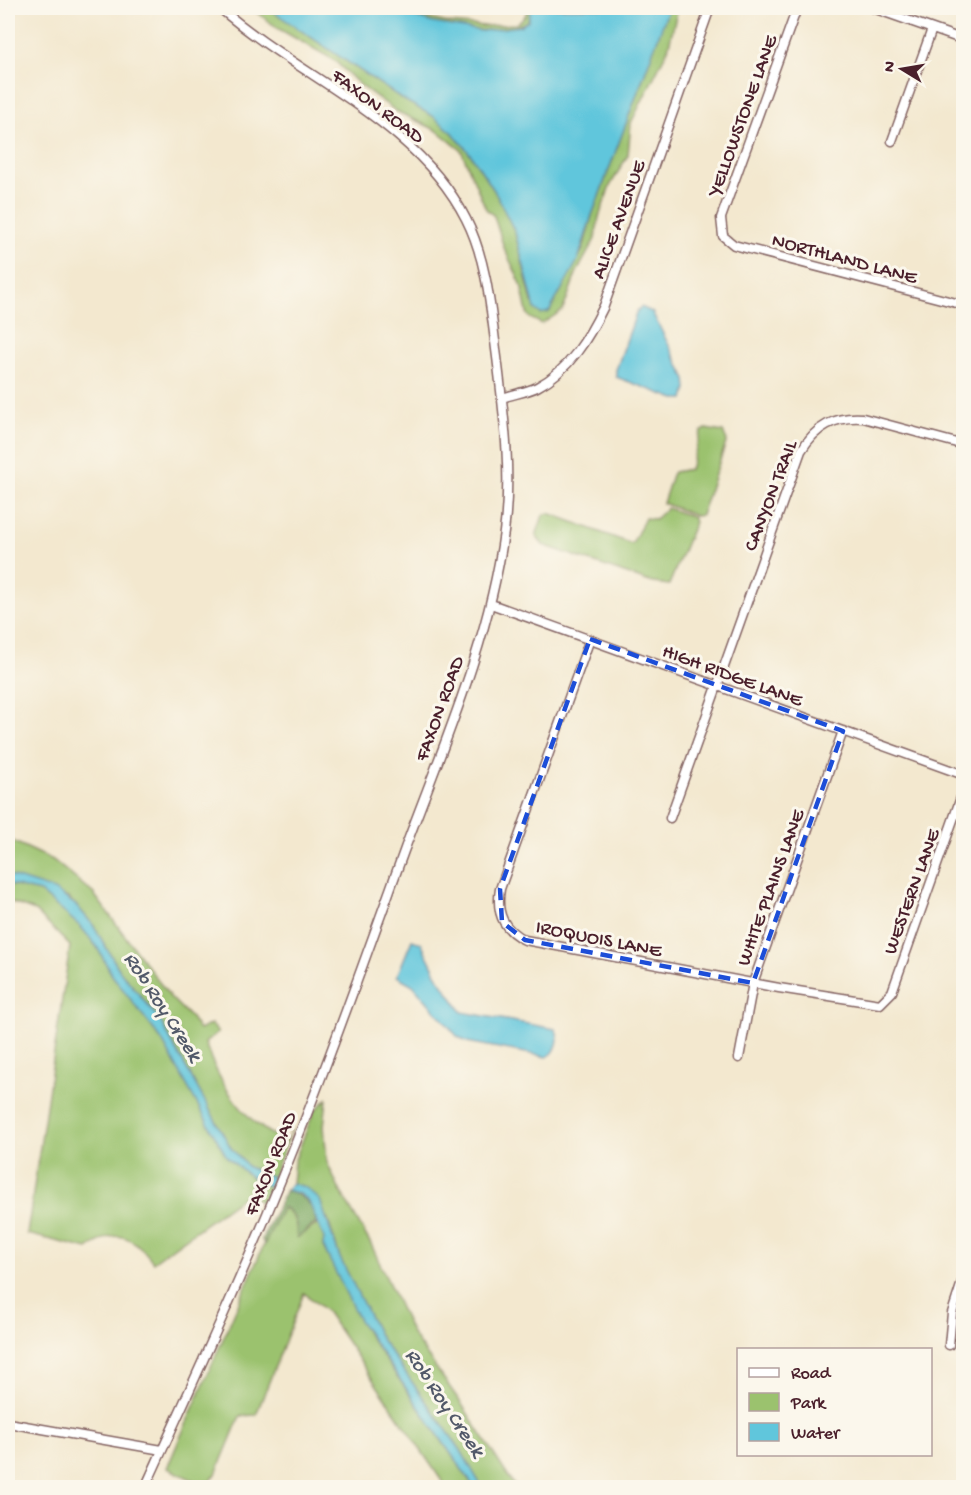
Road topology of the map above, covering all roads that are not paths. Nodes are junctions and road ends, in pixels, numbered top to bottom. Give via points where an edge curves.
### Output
1 (220, 8) edge
2 (710, 8) edge
3 (797, 8) edge
4 (873, 8) edge
5 (932, 29) junction
6 (963, 40) edge
7 (892, 141) dead end
8 (722, 235) joint
9 (963, 305) edge
10 (502, 398) junction
11 (963, 445) edge
12 (491, 604) junction
13 (590, 639) junction
14 (717, 686) junction
15 (843, 731) junction
16 (963, 775) edge
17 (963, 789) edge
18 (670, 818) dead end
19 (753, 983) junction
20 (884, 1002) joint
21 (739, 1058) dead end
22 (963, 1276) edge
23 (949, 1346) dead end
24 (8, 1423) edge
25 (162, 1450) junction
26 (145, 1488) edge

1 - 10 street, FAXON ROAD via 247,31 377,120 418,154 447,187 467,221 481,262
2 - 10 street, ALICE AVENUE via 604,306 588,339 563,368 537,387
3 - 8 street, YELLOWSTONE LANE via 721,218
4 - 5 street
5 - 6 street
5 - 7 street
8 - 9 street, NORTHLAND LANE via 734,245
10 - 12 street, FAXON ROAD via 507,458 504,529
11 - 14 street, CANYON TRAIL via 864,418 834,420 812,434 801,451
12 - 13 street, HIGH RIDGE LANE
12 - 25 street, FAXON ROAD via 349,1002 275,1196
13 - 14 street, HIGH RIDGE LANE
13 - 19 street, IROQUOIS LANE via 500,889 502,922 525,940
14 - 15 street, HIGH RIDGE LANE
14 - 18 street, CANYON TRAIL
15 - 16 street, HIGH RIDGE LANE
15 - 19 street, WHITE PLAINS LANE
17 - 20 street, WESTERN LANE via 906,954
19 - 20 street, IROQUOIS LANE via 869,1004
19 - 21 street, WHITE PLAINS LANE
22 - 23 street via 952,1313
24 - 25 street
25 - 26 street, FAXON ROAD

